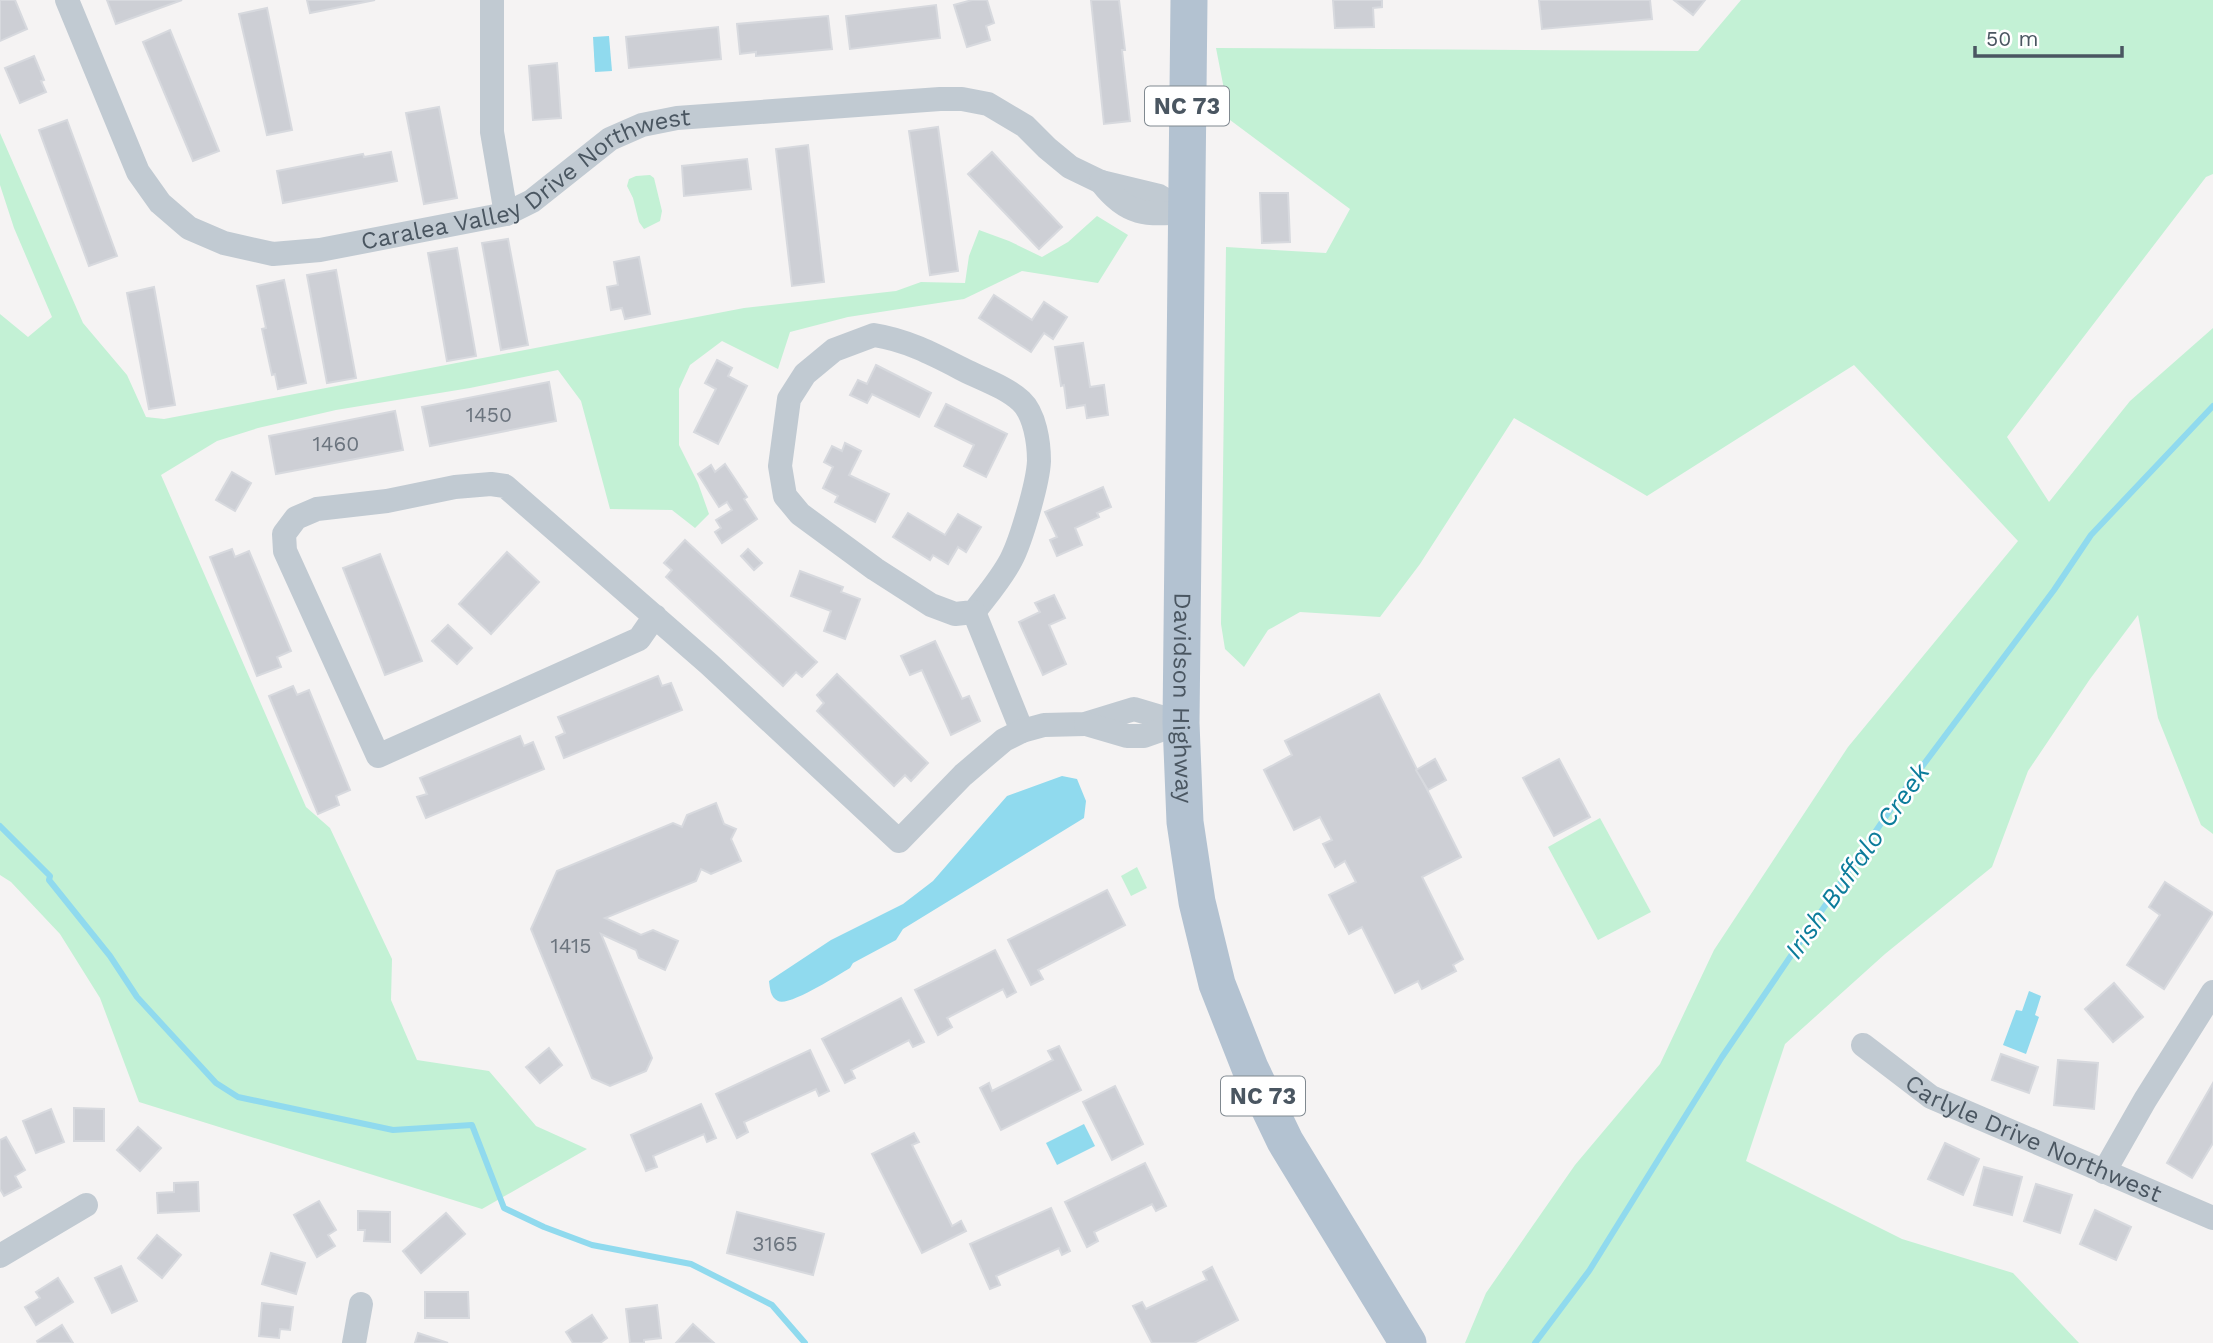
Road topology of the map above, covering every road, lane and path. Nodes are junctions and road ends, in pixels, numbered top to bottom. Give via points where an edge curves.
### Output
1 (67, 0) edge
2 (492, 0) edge
3 (1189, 0) edge
4 (1186, 212) junction
5 (506, 214) junction
6 (974, 612) junction
7 (655, 616) junction
8 (1181, 723) junction
9 (1021, 731) junction
10 (2213, 992) edge
11 (1863, 1045) dead end
12 (2104, 1172) junction
13 (86, 1205) dead end
14 (2213, 1218) edge
15 (0, 1256) edge
16 (360, 1304) dead end
17 (354, 1343) edge
18 (1408, 1343) edge

1 - 5 street, Caralea Valley Drive Northwest via 138,172 160,203 189,228 223,243 273,254 332,248
2 - 5 street via 492,132
3 - 4 main road, Davidson Highway / NC 73
4 - 5 street, Caralea Valley Drive Northwest via 1153,215 1125,207 1101,182 1070,167 1025,126 988,104 940,99 677,118 642,125 610,139 532,201
4 - 8 main road, Davidson Highway / NC 73
6 - 6 street via 955,614 931,605 800,514 785,496 780,466 789,398 805,374 834,350 874,335 895,338 1022,402 1034,424 1039,462 1023,528 1002,577
6 - 9 street
7 - 7 street via 505,486 455,487 317,509 296,518 284,534 285,551 378,756 639,639
7 - 9 street via 900,841 963,775
8 - 9 street via 1134,709 1085,724
8 - 18 main road, Davidson Highway / NC 73 via 1185,821 1196,902 1217,984 1285,1141
10 - 12 street
11 - 12 street, Carlyle Drive Northwest via 1931,1097
12 - 14 street, Carlyle Drive Northwest
13 - 15 street
16 - 17 street

